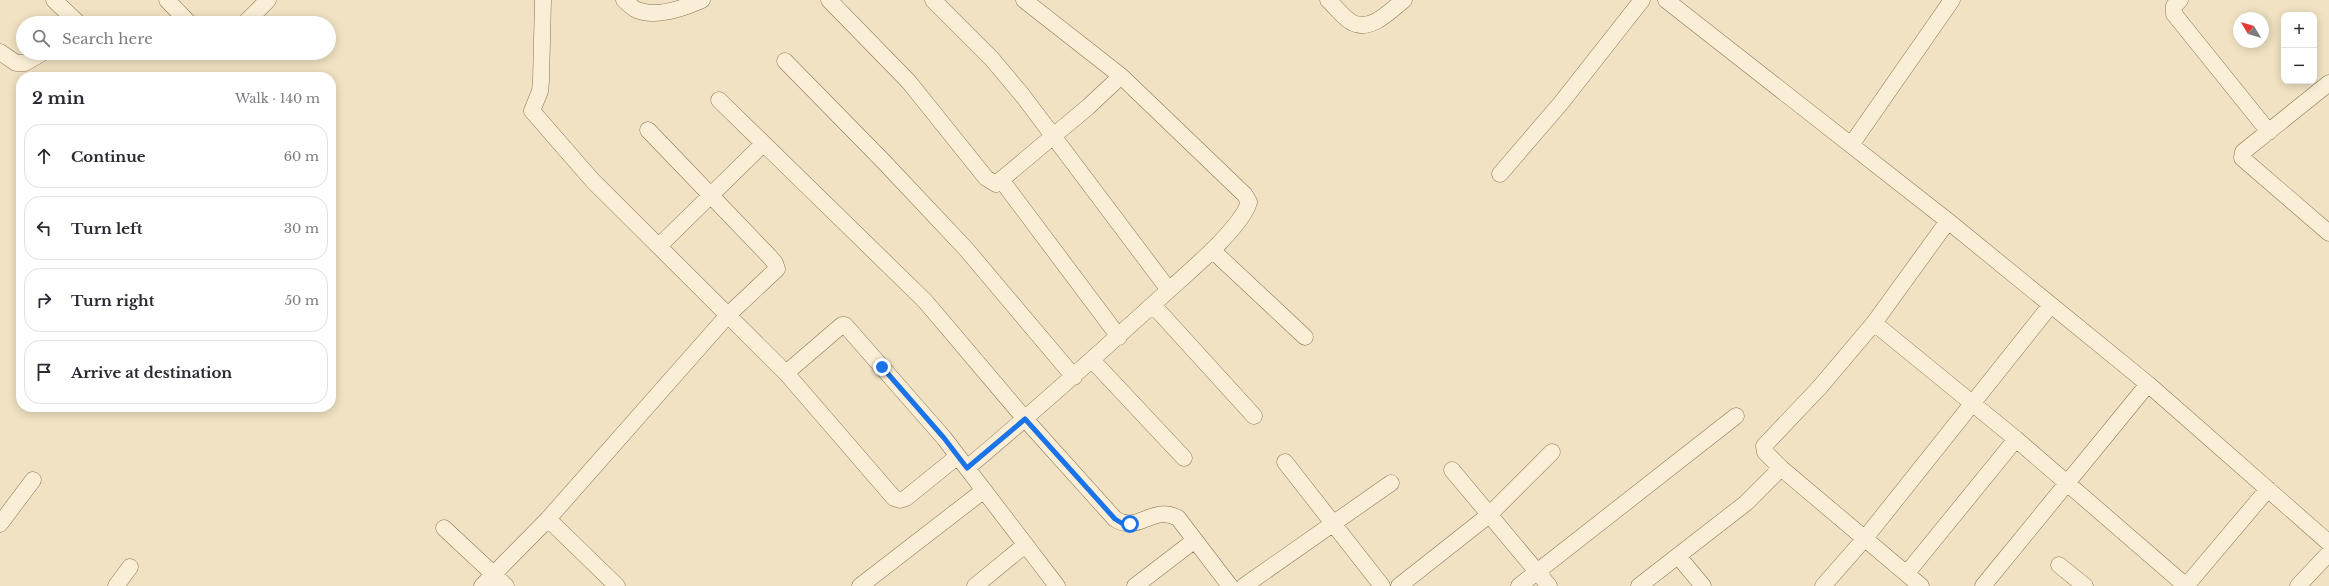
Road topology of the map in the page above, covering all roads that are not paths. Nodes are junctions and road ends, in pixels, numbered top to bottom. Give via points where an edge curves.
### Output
1 (54, 0) edge
2 (167, 0) edge
3 (268, 0) edge
4 (543, 0) edge
5 (624, 0) edge
6 (702, 0) edge
7 (829, 0) edge
8 (933, 0) edge
9 (1024, 0) edge
10 (1328, 0) edge
11 (1404, 0) edge
12 (1642, 0) edge
13 (1952, 0) edge
14 (2180, 0) edge
15 (1673, 2) edge
16 (70, 16) edge
17 (182, 16) edge
18 (252, 16) edge
19 (0, 52) edge
20 (30, 60) edge
21 (785, 61) dead end
22 (1121, 76) junction
23 (2329, 83) edge
24 (719, 100) dead end
25 (648, 130) dead end
26 (2269, 132) junction
27 (1054, 136) junction
28 (763, 144) junction
29 (1851, 145) junction
30 (1500, 174) dead end
31 (1002, 181) junction
32 (710, 195) junction
33 (1948, 221) junction
34 (2329, 233) edge
35 (659, 246) junction
36 (1212, 250) junction
37 (1169, 290) junction
38 (1153, 305) junction
39 (2050, 306) junction
40 (728, 315) junction
41 (1874, 323) junction
42 (1119, 337) junction
43 (1305, 337) dead end
44 (1093, 361) junction
45 (786, 372) junction
46 (1074, 377) junction
47 (2148, 384) junction
48 (1972, 405) junction
49 (1254, 416) dead end
50 (1736, 416) dead end
51 (1025, 419) junction
52 (2016, 439) junction
53 (1552, 452) dead end
54 (1184, 458) dead end
55 (962, 462) junction
56 (1285, 462) dead end
57 (1781, 468) junction
58 (1452, 470) dead end
59 (33, 480) dead end
60 (1390, 483) dead end
61 (2068, 484) junction
62 (2268, 489) junction
63 (983, 491) junction
64 (1489, 515) junction
65 (548, 519) junction
66 (0, 524) edge
67 (1332, 525) junction
68 (444, 528) dead end
69 (1866, 537) junction
70 (1195, 540) junction
71 (2329, 543) edge
72 (1025, 545) junction
73 (2329, 553) edge
74 (1678, 556) junction
75 (2059, 565) dead end
76 (130, 567) dead end
77 (1538, 572) junction
78 (1907, 573) junction
79 (493, 574) junction
80 (1826, 584) edge
81 (116, 586) edge
82 (482, 586) edge
83 (506, 586) edge
84 (617, 586) edge
85 (860, 586) edge
86 (976, 586) edge
87 (1056, 586) edge
88 (1135, 586) edge
89 (1230, 586) edge
90 (1244, 586) edge
91 (1382, 586) edge
92 (1398, 586) edge
93 (1519, 586) edge
94 (1549, 586) edge
95 (1639, 586) edge
96 (1703, 586) edge
97 (1921, 586) edge
98 (1983, 586) edge
99 (2085, 586) edge
100 (2298, 586) edge

1 - 16 street
2 - 17 street
3 - 18 street
4 - 35 street via 541,81 532,111 594,181
5 - 6 street via 637,10 653,13 685,7
7 - 31 street via 909,82 986,178 996,184
8 - 27 street via 992,59
9 - 22 street
10 - 11 street via 1352,23 1362,26 1372,23
12 - 30 street via 1561,103
13 - 29 street
14 - 26 street via 2174,6 2174,14
15 - 29 street
19 - 20 street via 16,63
21 - 46 street via 966,249
22 - 27 street
22 - 36 street via 1245,195 1249,202 1241,217
23 - 26 street
24 - 28 street
25 - 32 street
26 - 34 street via 2243,152 2242,158
27 - 31 street
27 - 37 street
28 - 32 street
28 - 51 street via 925,301
29 - 33 street
31 - 42 street
32 - 35 street
32 - 40 street via 769,256 777,269
33 - 39 street
33 - 41 street
35 - 40 street
36 - 37 street
36 - 43 street
37 - 38 street
38 - 42 street
38 - 49 street
39 - 47 street
39 - 48 street
40 - 45 street
40 - 65 street
41 - 48 street
41 - 57 street via 1819,388 1764,446 1765,452
42 - 44 street
44 - 46 street
44 - 54 street
45 - 55 street via 894,498 906,498
45 - 55 street via 845,325
46 - 51 street
47 - 61 street
47 - 62 street
48 - 52 street
48 - 69 street
50 - 77 street
51 - 55 street
51 - 70 street via 1115,519 1123,524 1130,524 1162,513 1171,514 1178,518
52 - 61 street
52 - 78 street
53 - 64 street
55 - 63 street
56 - 67 street
57 - 69 street
57 - 74 street via 1746,503
58 - 64 street
59 - 66 street
60 - 67 street
61 - 62 street via 2186,586
61 - 98 street
62 - 71 street
63 - 72 street
63 - 85 street
64 - 77 street
64 - 92 street
65 - 79 street
65 - 84 street
67 - 90 street
67 - 91 street
68 - 79 street
69 - 78 street
69 - 80 street
70 - 88 street
70 - 89 street
72 - 86 street
72 - 87 street
73 - 100 street
74 - 95 street
74 - 96 street
75 - 99 street
76 - 81 street
77 - 93 street
77 - 94 street
78 - 97 street
79 - 82 street
79 - 83 street

